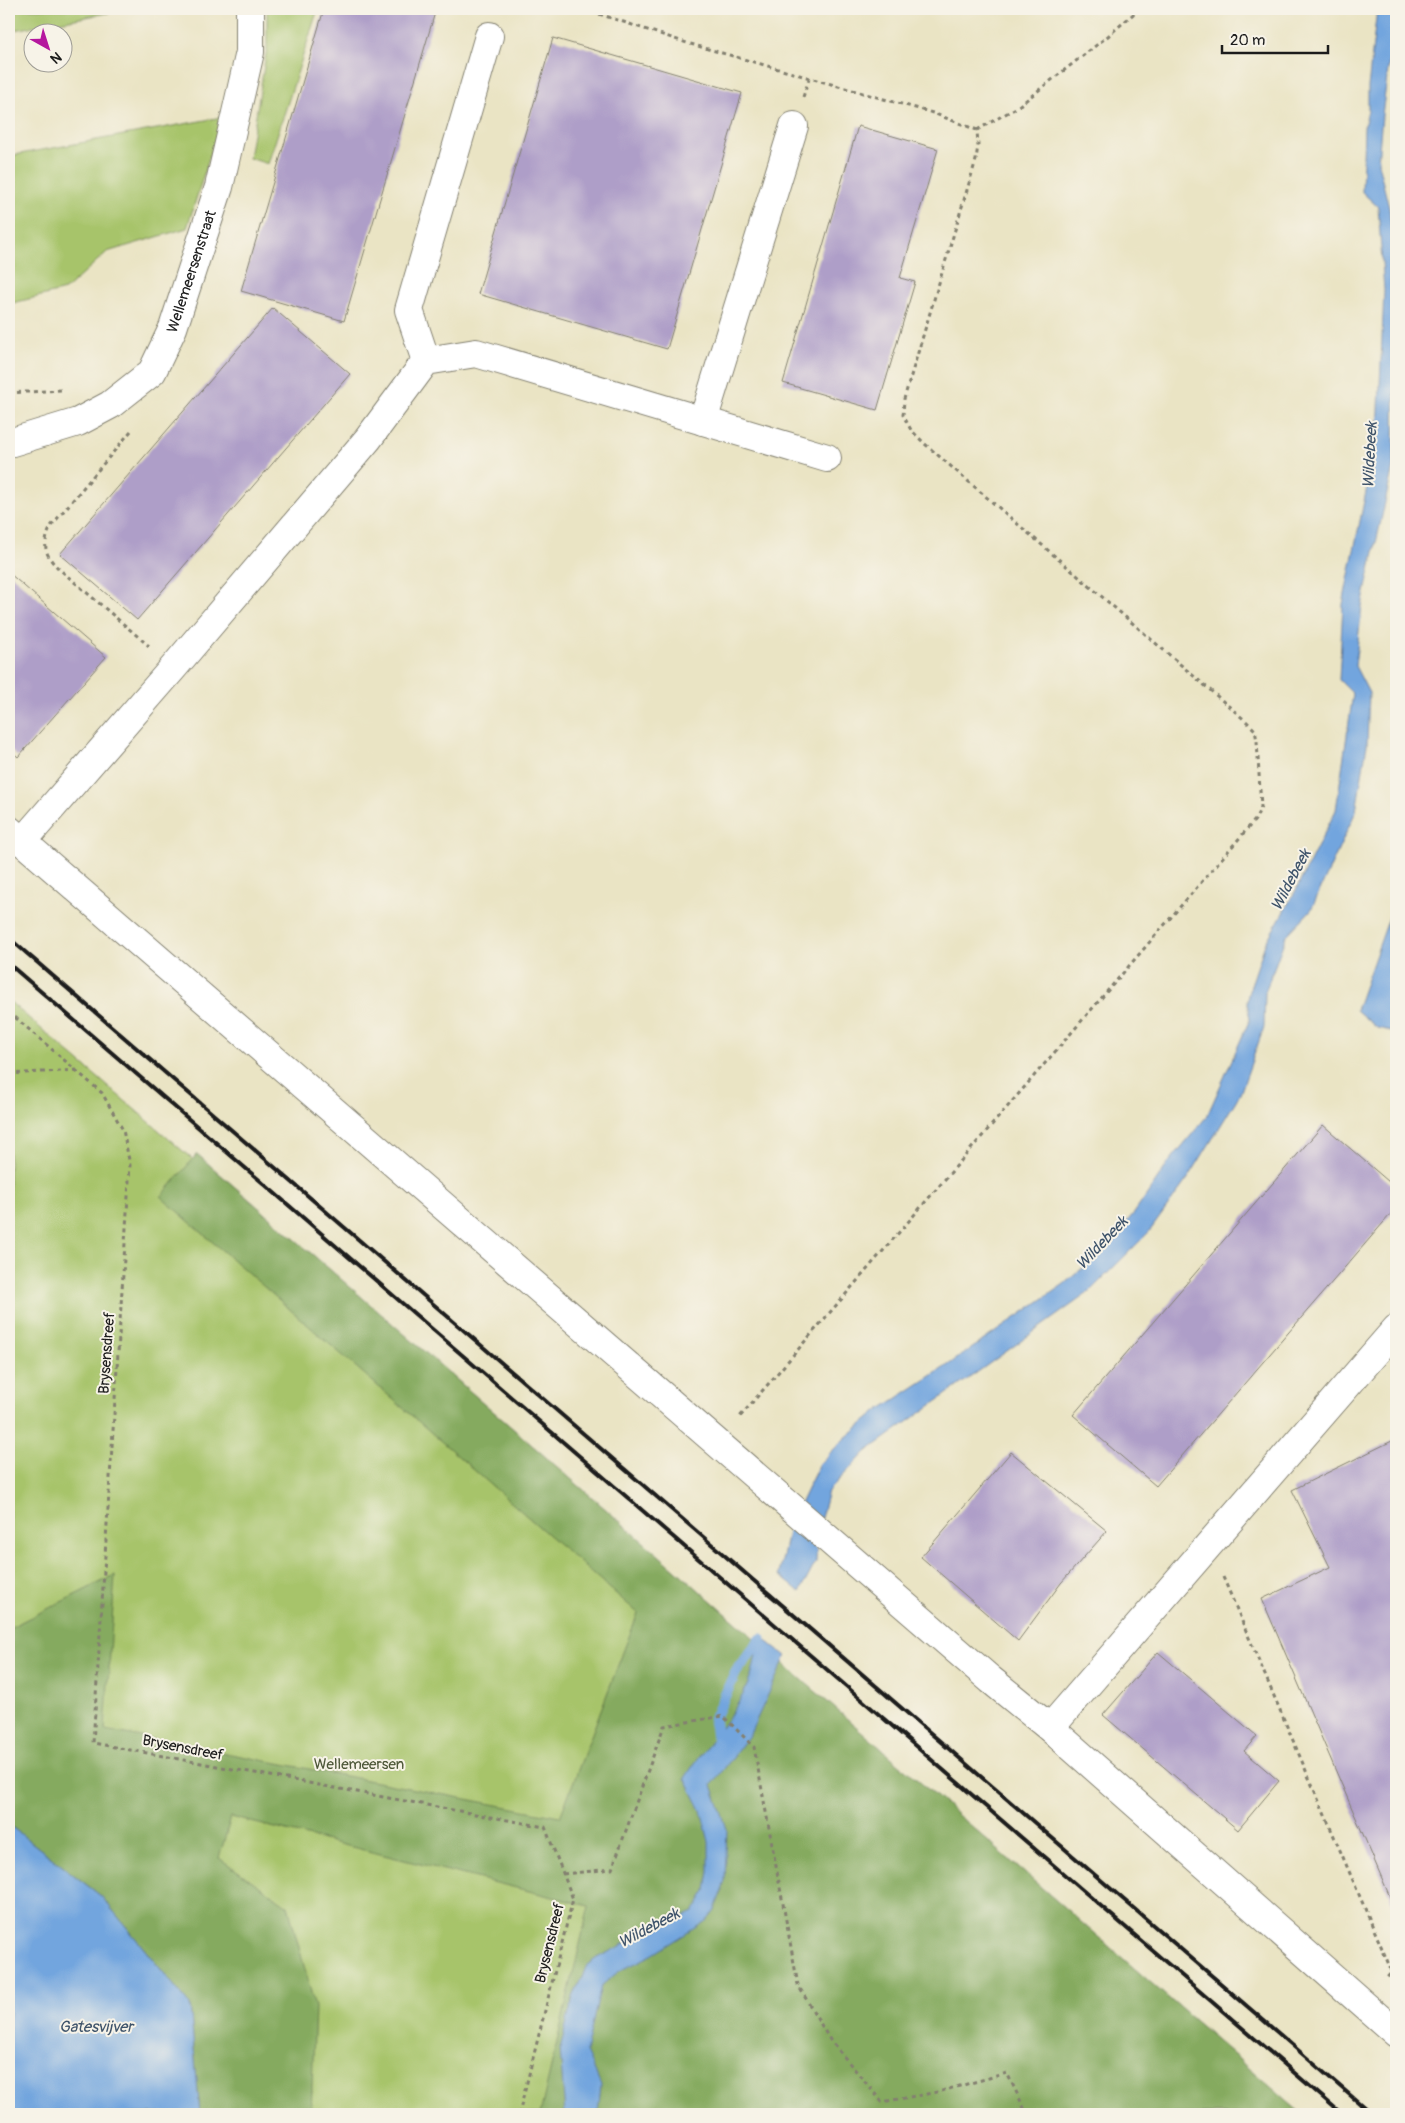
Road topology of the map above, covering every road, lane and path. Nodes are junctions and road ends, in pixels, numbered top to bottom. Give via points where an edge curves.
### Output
1 (250, 9) edge
2 (584, 9) edge
3 (1138, 9) edge
4 (489, 36) dead end
5 (794, 126) dead end
6 (977, 130) junction
7 (426, 361) junction
8 (136, 385) junction
9 (703, 421) junction
10 (9, 443) edge
11 (827, 458) dead end
12 (174, 668) junction
13 (15, 836) edge
14 (9, 1012) edge
15 (77, 1070) junction
16 (9, 1074) edge
17 (1396, 1329) edge
18 (718, 1443) junction
19 (1200, 1555) junction
20 (1050, 1728) junction
21 (563, 1874) junction
22 (1365, 2006) junction
23 (1396, 2033) edge
24 (519, 2114) edge
25 (1027, 2114) edge

1 - 8 street, Wellemeersenstraat via 250,52 219,187 174,328 152,372
2 - 6 path via 687,43 933,113
3 - 6 path via 1016,108
4 - 7 street via 409,310
5 - 9 street
6 - 18 path via 976,160 904,399 903,415 911,430 925,444 1255,730 1261,806 1255,820
7 - 9 street via 476,353
7 - 12 street via 368,439
8 - 10 street, Wellemeersenstraat via 110,405 78,422
8 - 12 path via 137,425 51,526 45,547 49,559 58,568
9 - 11 street
12 - 13 street
13 - 18 street
14 - 15 path
15 - 16 path
15 - 21 path, Brysensdreef via 102,1093 123,1130 130,1164 93,1743 545,1827
17 - 19 street
18 - 20 street
19 - 20 street
19 - 22 path via 1222,1575 1390,1967 1391,1973
20 - 22 street
21 - 24 path, Brysensdreef via 573,1899
21 - 25 path via 612,1869 664,1726 723,1716 754,1747 798,1985 830,2040 882,2102 938,2092 1007,2073
22 - 23 street

